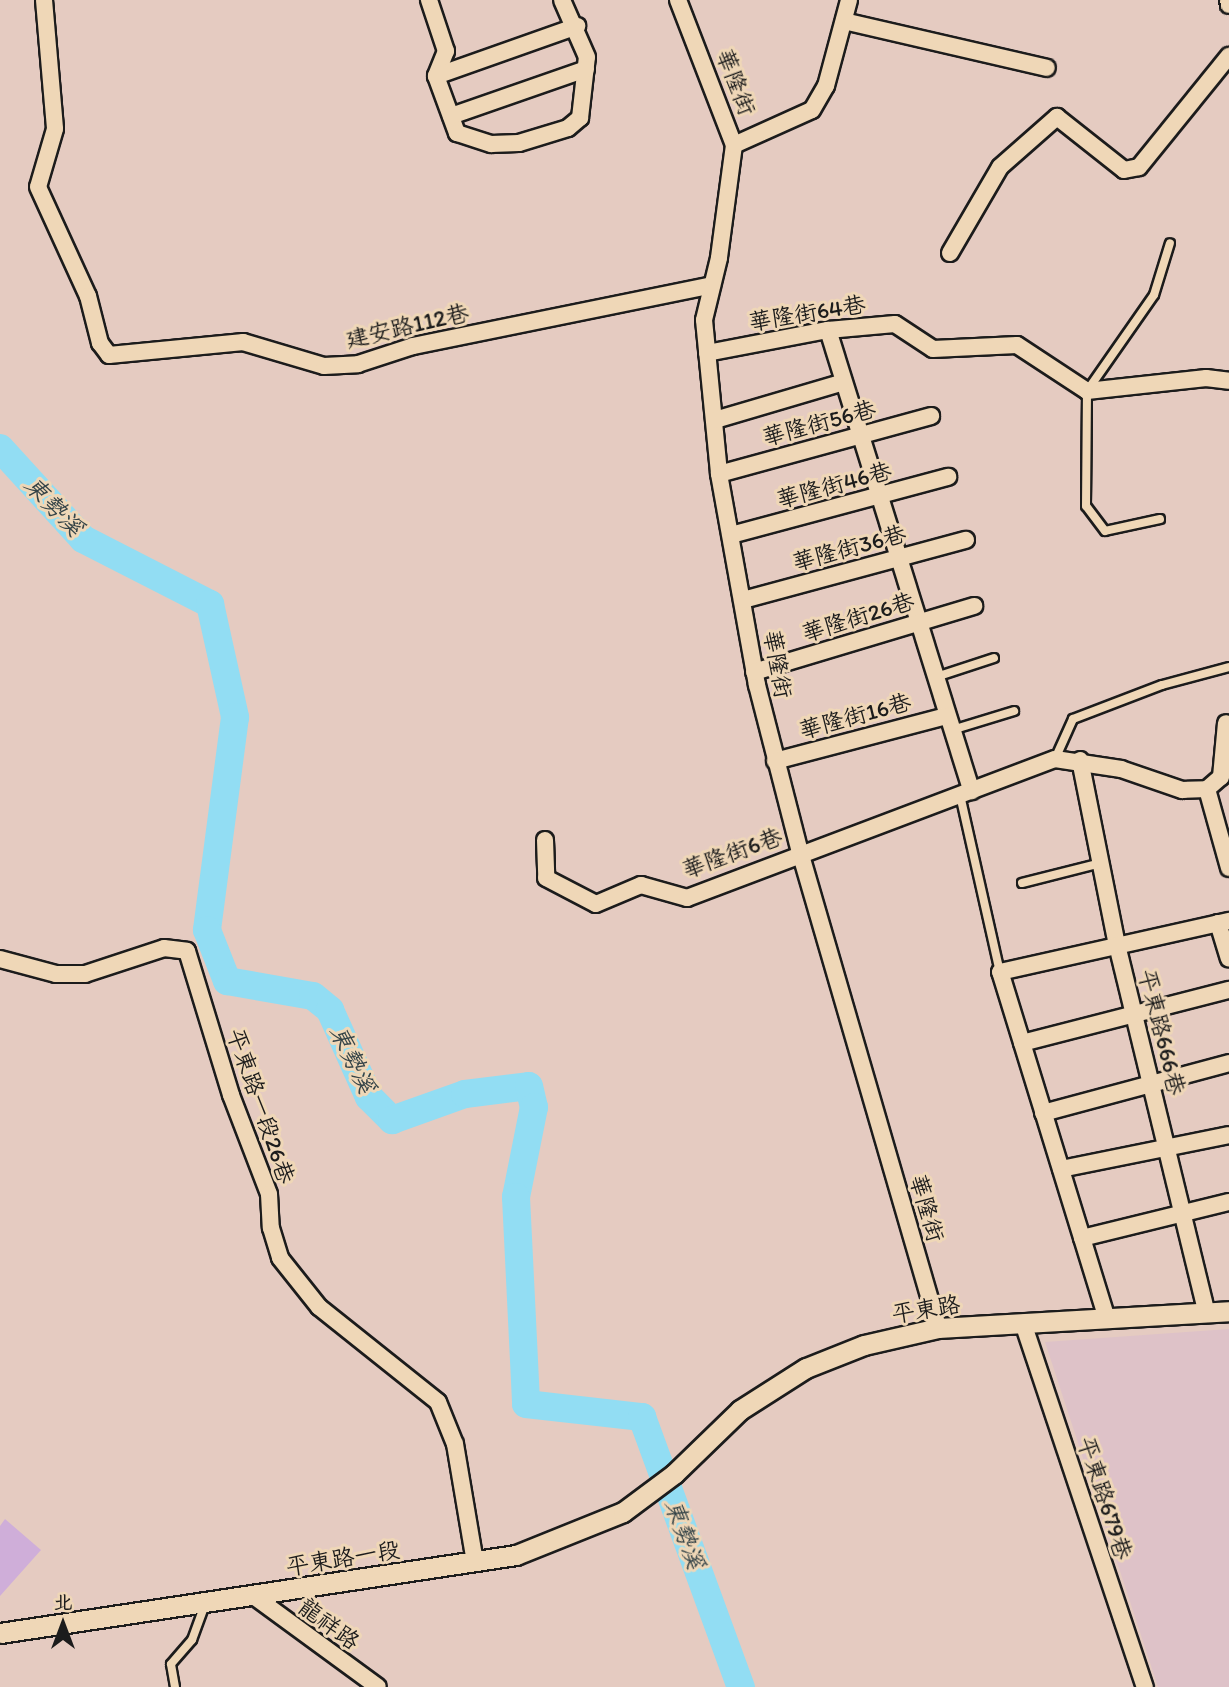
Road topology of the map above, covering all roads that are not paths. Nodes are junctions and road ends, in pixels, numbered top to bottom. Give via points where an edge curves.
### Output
1 (44, 0) edge
2 (429, 0) edge
3 (562, 0) edge
4 (678, 0) edge
5 (849, 0) edge
6 (844, 21) junction
7 (577, 26) junction
8 (1229, 56) edge
9 (1047, 68) dead end
10 (586, 69) junction
11 (436, 76) junction
12 (451, 116) junction
13 (734, 145) junction
14 (1170, 243) dead end
15 (950, 253) dead end
16 (712, 285) junction
17 (828, 330) junction
18 (707, 353) junction
19 (1229, 381) edge
20 (844, 382) junction
21 (1087, 391) junction
22 (931, 416) dead end
23 (715, 420) junction
24 (858, 436) junction
25 (719, 474) junction
26 (948, 477) dead end
27 (880, 497) junction
28 (1160, 519) dead end
29 (731, 535) junction
30 (966, 540) dead end
31 (900, 558) junction
32 (743, 600) junction
33 (974, 606) dead end
34 (919, 622) junction
35 (994, 658) dead end
36 (1229, 667) edge
37 (754, 672) junction
38 (936, 677) junction
39 (1014, 711) dead end
40 (949, 723) junction
41 (1226, 723) dead end
42 (1055, 759) junction
43 (1080, 760) junction
44 (775, 761) junction
45 (1207, 789) junction
46 (966, 793) junction
47 (545, 840) dead end
48 (800, 852) junction
49 (1101, 863) junction
50 (1229, 868) edge
51 (1022, 883) dead end
52 (1223, 922) edge
53 (1117, 945) junction
54 (1229, 958) edge
55 (0, 959) edge
56 (1000, 972) junction
57 (1229, 990) edge
58 (1135, 1016) junction
59 (1022, 1043) junction
60 (1229, 1063) edge
61 (1152, 1084) junction
62 (1044, 1113) junction
63 (1229, 1135) edge
64 (1167, 1147) junction
65 (1060, 1169) junction
66 (1229, 1202) edge
67 (1183, 1213) junction
68 (1082, 1238) junction
69 (1229, 1311) edge
70 (1207, 1313) junction
71 (1107, 1319) junction
72 (1023, 1323) junction
73 (938, 1328) junction
74 (674, 1474) joint
75 (475, 1562) junction
76 (255, 1597) junction
77 (205, 1604) junction
78 (0, 1633) edge
79 (175, 1687) edge
80 (378, 1687) edge
81 (1145, 1687) edge

1 - 16 street, 建安路112巷 via 55,129 38,187 88,296 100,343 109,355 243,342 324,366 358,364 413,346
2 - 11 street via 446,51
3 - 7 street
4 - 13 street, 華隆街
5 - 6 street
6 - 9 street
6 - 13 street via 826,86 813,110
7 - 10 street
7 - 11 street
8 - 15 street via 1139,167 1124,170 1057,117 1000,167
10 - 12 street
10 - 12 street via 580,118 568,128 519,143 491,144 457,133
11 - 12 street
13 - 16 street, 華隆街
14 - 21 lane via 1154,295
16 - 18 street, 華隆街 via 704,320
17 - 18 street, 華隆街64巷
17 - 20 street
17 - 21 street, 華隆街64巷 via 895,324 933,349 1017,345
18 - 23 street, 華隆街
19 - 21 street via 1206,379
20 - 23 street
20 - 24 street
21 - 28 lane via 1086,506 1105,531
22 - 24 street, 華隆街56巷
23 - 25 street, 華隆街
24 - 25 street, 華隆街56巷
24 - 27 street
25 - 29 street, 華隆街
26 - 27 street, 華隆街46巷
27 - 29 street, 華隆街46巷
27 - 31 street
29 - 32 street, 華隆街
30 - 31 street, 華隆街36巷
31 - 32 street, 華隆街36巷
31 - 34 street
32 - 37 street, 華隆街
33 - 34 street, 華隆街26巷
34 - 37 street, 華隆街26巷
34 - 38 street
35 - 38 lane
36 - 42 lane via 1162,685 1073,719
37 - 44 street, 華隆街
38 - 40 street
39 - 40 lane
40 - 44 street, 華隆街16巷
40 - 46 street
41 - 45 street via 1221,777
42 - 43 street
42 - 46 street, 華隆街6巷
43 - 45 street via 1182,790
43 - 49 street, 平東路666巷
44 - 48 street, 華隆街
45 - 50 street
46 - 48 street, 華隆街6巷
46 - 56 lane
47 - 48 street, 華隆街6巷 via 546,878 596,904 642,885 687,898
48 - 73 street, 華隆街
49 - 51 lane
49 - 53 street, 平東路666巷
52 - 53 street
52 - 54 street
53 - 56 street
53 - 58 street, 平東路666巷
55 - 75 street, 平東路一段26巷 via 56,974 85,974 164,948 187,951 231,1095 269,1194 279,1258 319,1307 438,1402 455,1444
56 - 59 street
57 - 58 street
58 - 59 street
58 - 61 street, 平東路666巷
59 - 62 street
60 - 61 street
61 - 62 street
61 - 64 street, 平東路666巷
62 - 65 street
63 - 64 street
64 - 65 street
64 - 67 street, 平東路666巷
65 - 68 street
66 - 67 street
67 - 68 street
67 - 70 street, 平東路666巷
68 - 71 street
69 - 70 street, 平東路
70 - 71 street, 平東路
71 - 72 street, 平東路
72 - 73 street, 平東路
72 - 81 street, 平東路679巷
73 - 74 street, 平東路 via 864,1345 806,1368 740,1410
74 - 75 street, 平東路一段 via 623,1512 516,1555
75 - 76 street, 平東路一段
76 - 77 street, 平東路一段
76 - 80 street, 龍祥路
77 - 78 street, 平東路一段
77 - 79 lane via 192,1640 171,1664

